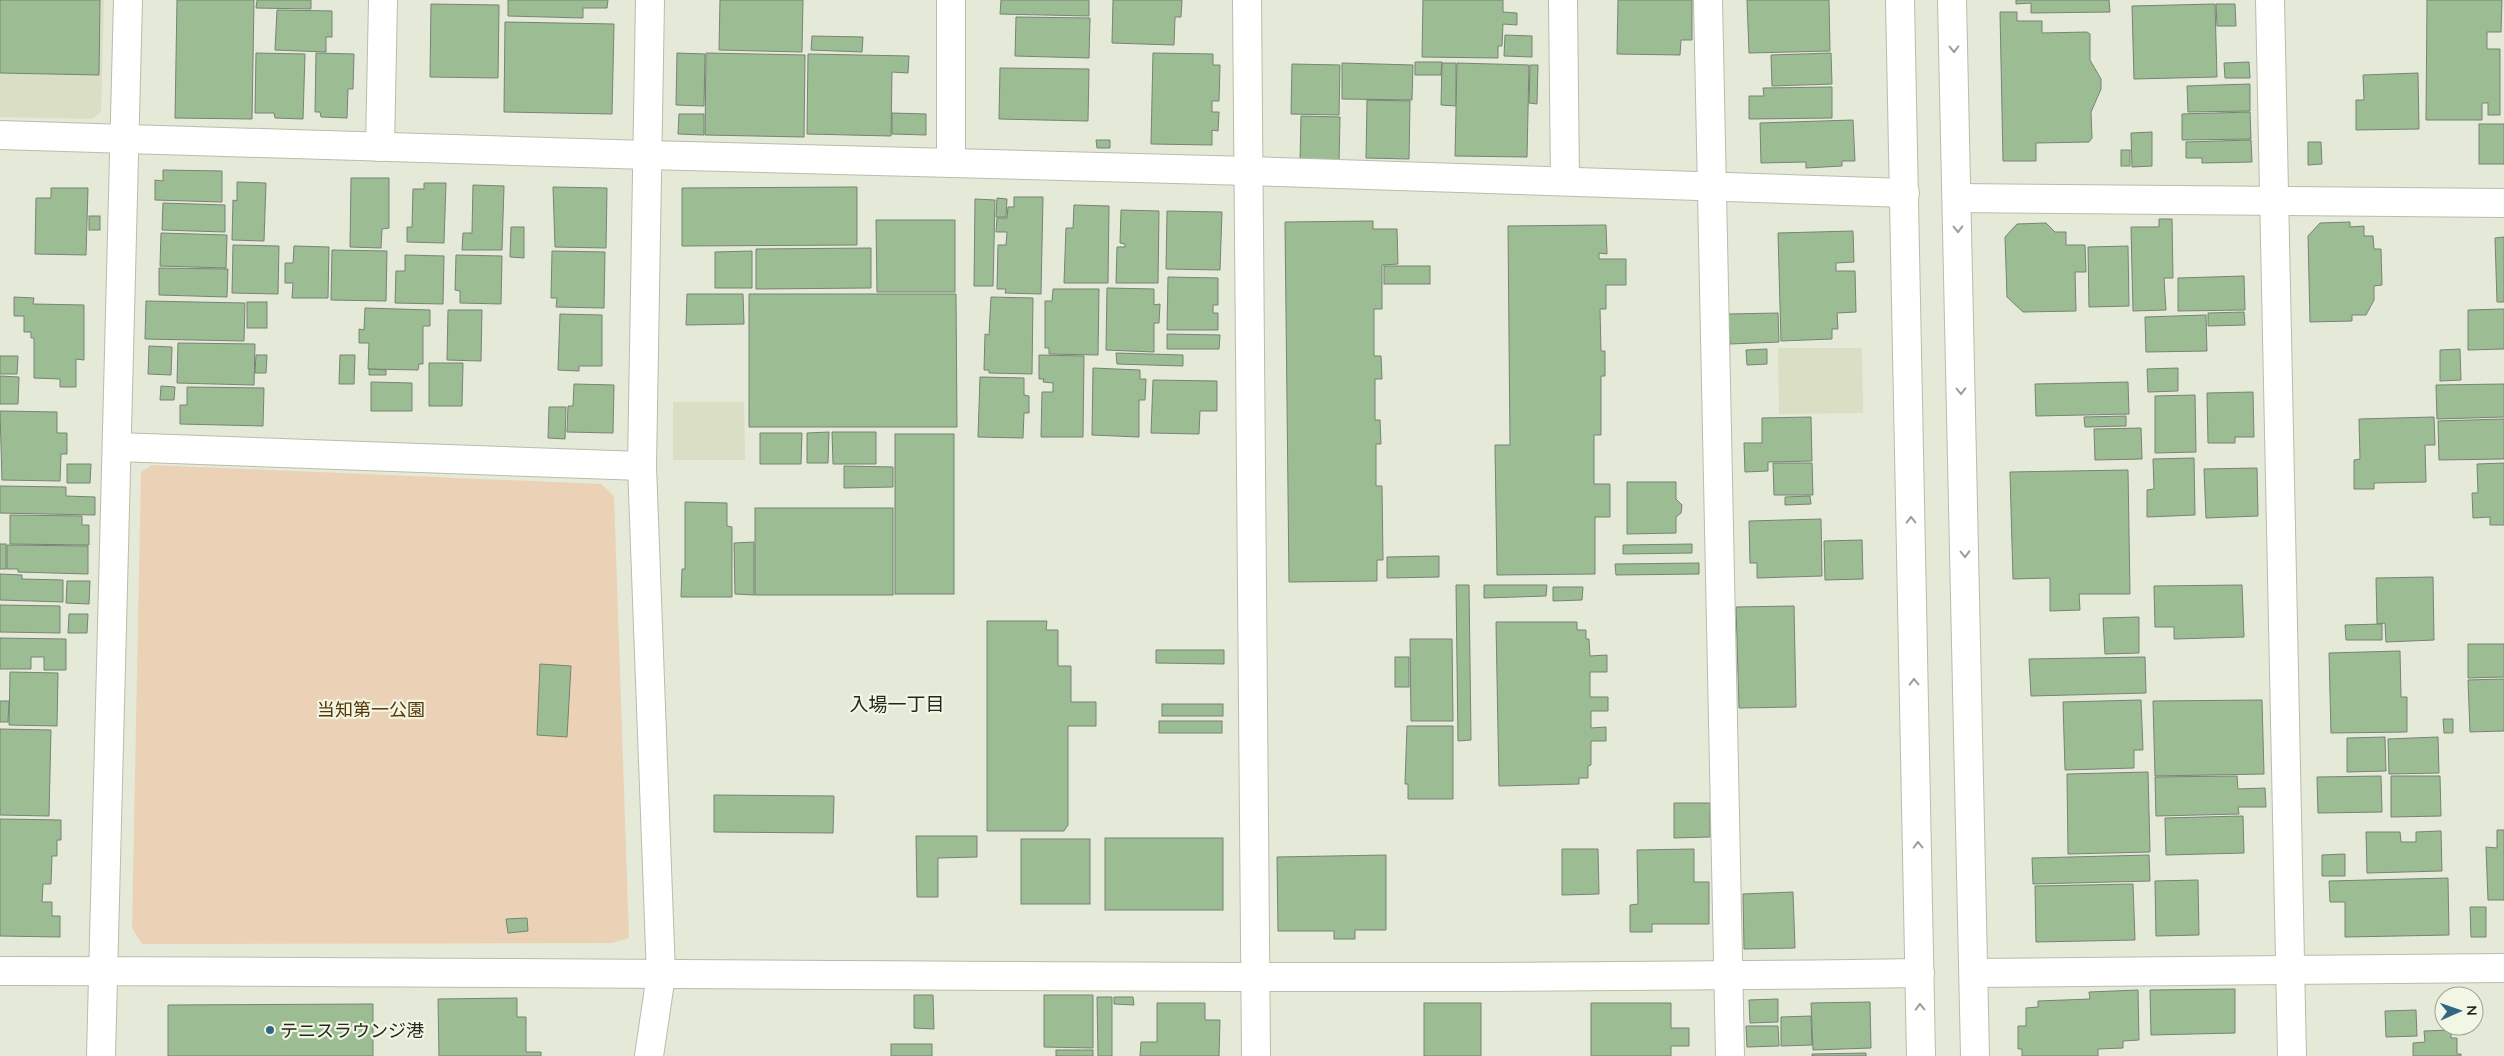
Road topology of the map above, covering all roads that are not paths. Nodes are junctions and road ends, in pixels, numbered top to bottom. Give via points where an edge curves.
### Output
1 (128, 0) edge
2 (384, 0) edge
3 (650, 0) edge
4 (951, 0) edge
5 (1247, 0) edge
6 (1563, 0) edge
7 (1708, 0) edge
8 (1900, 0) edge
9 (1952, 0) edge
10 (2270, 0) edge
11 (0, 135) edge
12 (125, 138) junction
13 (380, 147) junction
14 (647, 155) junction
15 (951, 163) junction
16 (1249, 170) junction
17 (1565, 181) junction
18 (1713, 186) junction
19 (1905, 193) junction
20 (1957, 198) junction
21 (2274, 201) junction
22 (2504, 203) edge
23 (117, 447) junction
24 (642, 466) junction
25 (2504, 968) edge
26 (2290, 970) junction
27 (0, 971) edge
28 (103, 971) junction
29 (1920, 973) junction
30 (1974, 973) junction
31 (661, 975) junction
32 (1256, 976) junction
33 (1730, 976) junction
34 (101, 1056) edge
35 (649, 1056) edge
36 (1256, 1056) edge
37 (1730, 1056) edge
38 (1921, 1056) edge
39 (1975, 1056) edge
40 (2292, 1056) edge

1 - 12 street
2 - 13 street
3 - 14 street
4 - 15 street
5 - 16 street
6 - 17 street
7 - 18 street
8 - 19 street
9 -> 20 street
10 - 21 street
11 - 12 street
12 - 13 street
12 - 23 street
13 - 14 street
14 - 15 street
14 - 24 street
15 - 16 street
16 - 17 street
16 - 32 street
17 - 18 street
18 - 19 street
18 - 33 street
29 -> 19 street
20 - 21 street
20 -> 30 street
21 - 22 street
21 - 26 street
23 - 24 street
23 - 28 street
24 - 31 street
25 - 26 street
26 - 30 street
26 - 40 street
27 - 28 street
28 - 31 street
28 - 34 street
29 - 33 street
38 -> 29 street
30 - 39 street
31 - 32 street
31 - 35 street
32 - 33 street
32 - 36 street
33 - 37 street

